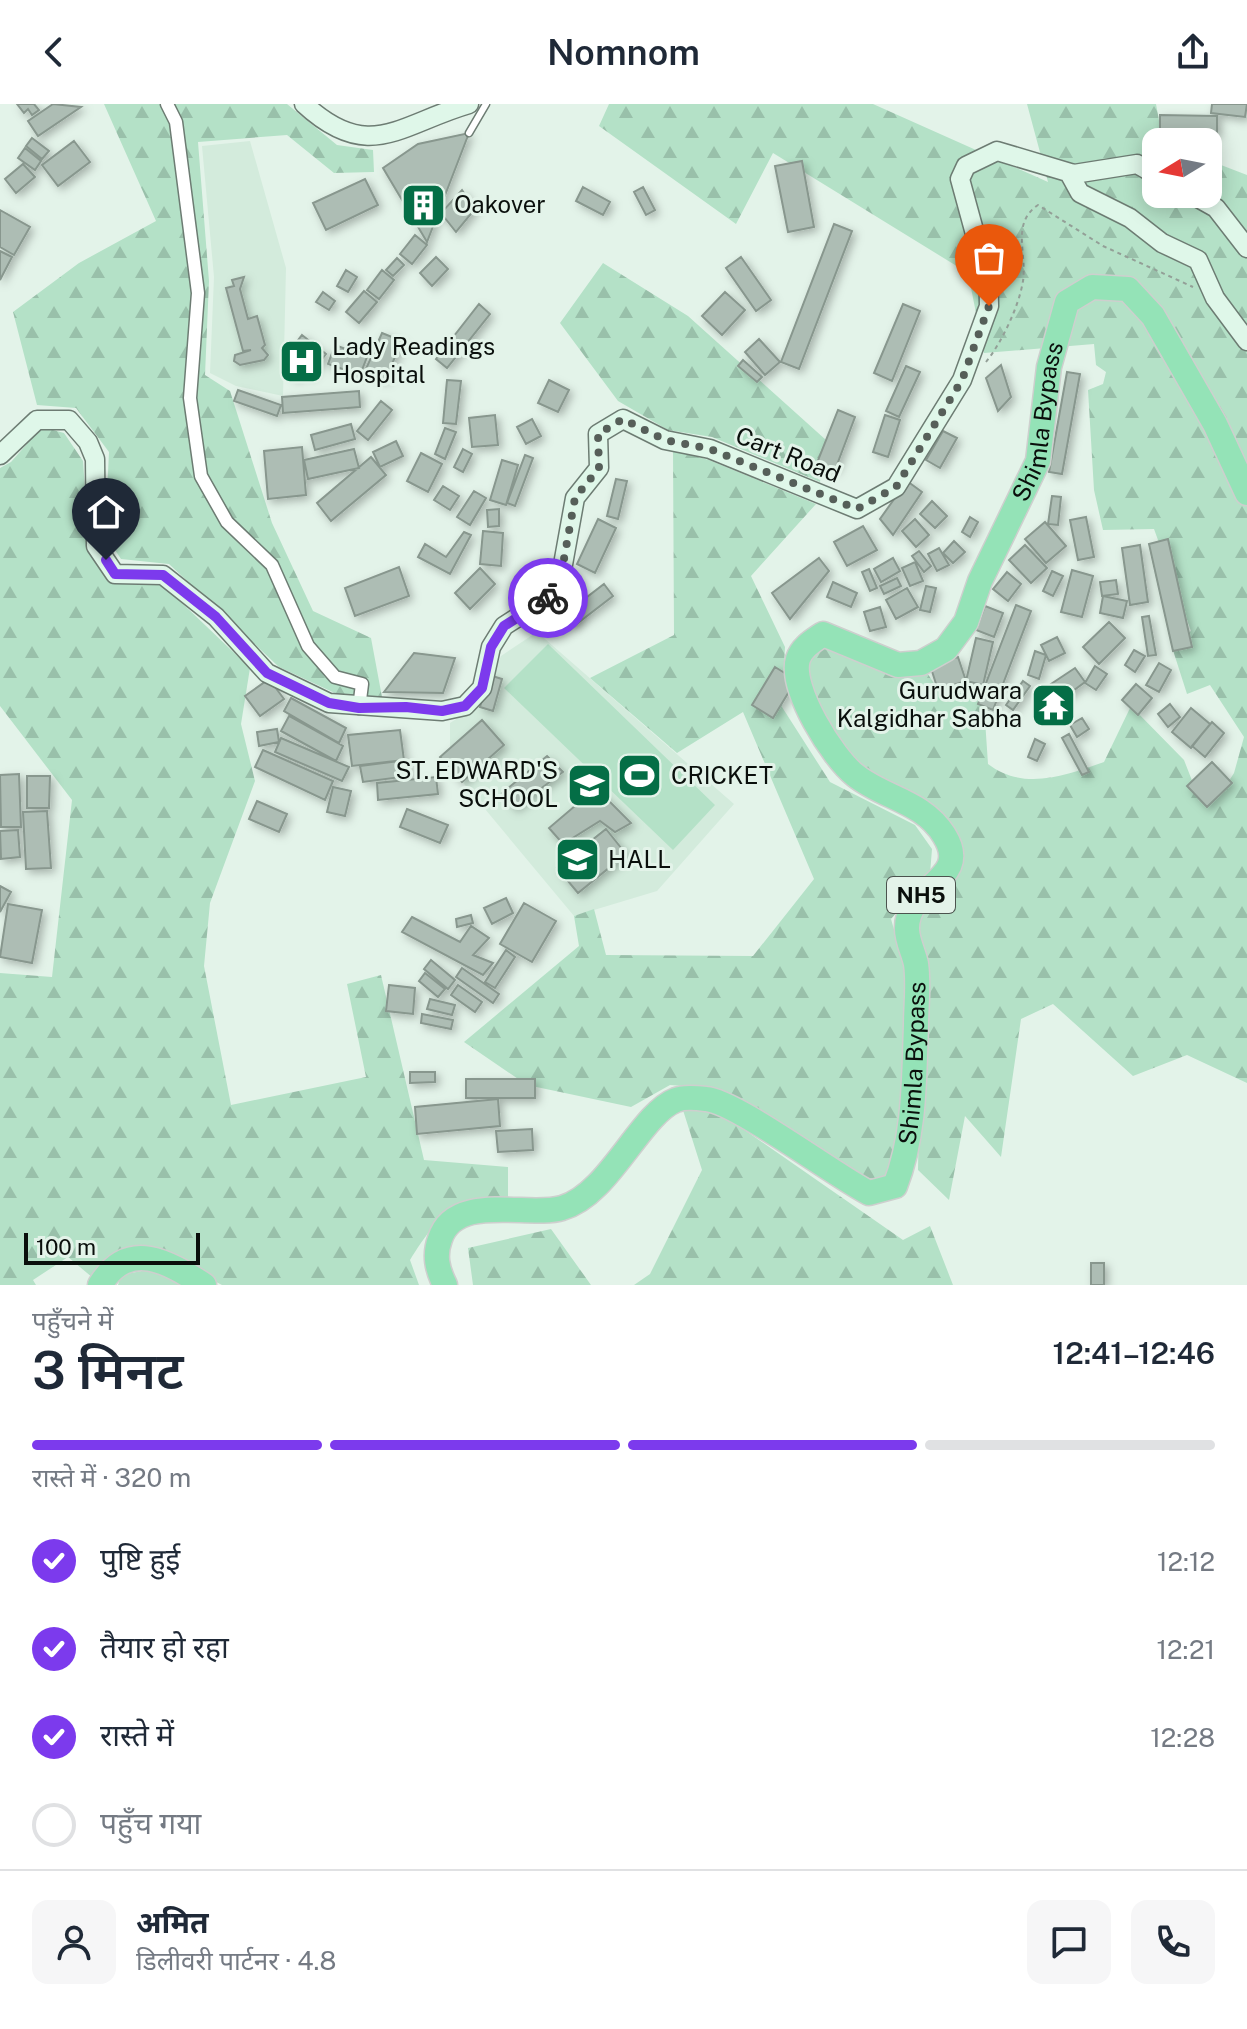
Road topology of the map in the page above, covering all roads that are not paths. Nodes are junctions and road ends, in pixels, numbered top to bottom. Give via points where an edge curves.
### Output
1 (167, 104) edge
2 (304, 104) edge
3 (469, 104) edge
4 (486, 104) edge
5 (469, 133) dead end
6 (1142, 167) edge
7 (1069, 173) junction
8 (1216, 208) edge
9 (1247, 248) edge
10 (1247, 341) edge
11 (0, 455) edge
12 (1247, 493) edge
13 (359, 708) junction
14 (100, 1285) edge
15 (204, 1285) edge
16 (445, 1285) edge

1 - 13 street via 176,122 198,293 190,398 201,476 227,522 272,565 308,646 335,677 362,684
2 - 3 main road via 339,132 392,134
4 - 5 lane
6 - 7 main road, Cart Road
7 - 10 main road, Cart Road via 1080,193 1198,260 1215,298
7 - 13 main road, Cart Road via 997,151 966,166 960,179 975,234 988,257 989,306 962,380 896,487 857,509 710,449 665,440 623,419 598,434 599,468 575,498 562,570 551,596 504,626 491,647 482,688 465,706 442,711
8 - 9 main road
11 - 13 main road, Cart Road via 37,420 69,420 95,459 96,546 115,574 163,575 216,617 267,673 329,703
12 - 16 highway, Shimla Bypass / NH5 via 1215,424 1153,316 1128,289 1092,287 1067,302 1049,367 1038,461 966,622 946,649 921,663 898,665 823,634 807,644 797,661 803,693 836,758 858,777 928,814 946,837 952,861 946,877 909,907 907,931 916,966 914,1096 905,1161 895,1186 869,1193 737,1112 709,1099 677,1099 662,1109 604,1178 564,1208 484,1209 442,1230 435,1251
14 - 15 highway via 120,1263 143,1259 165,1260

